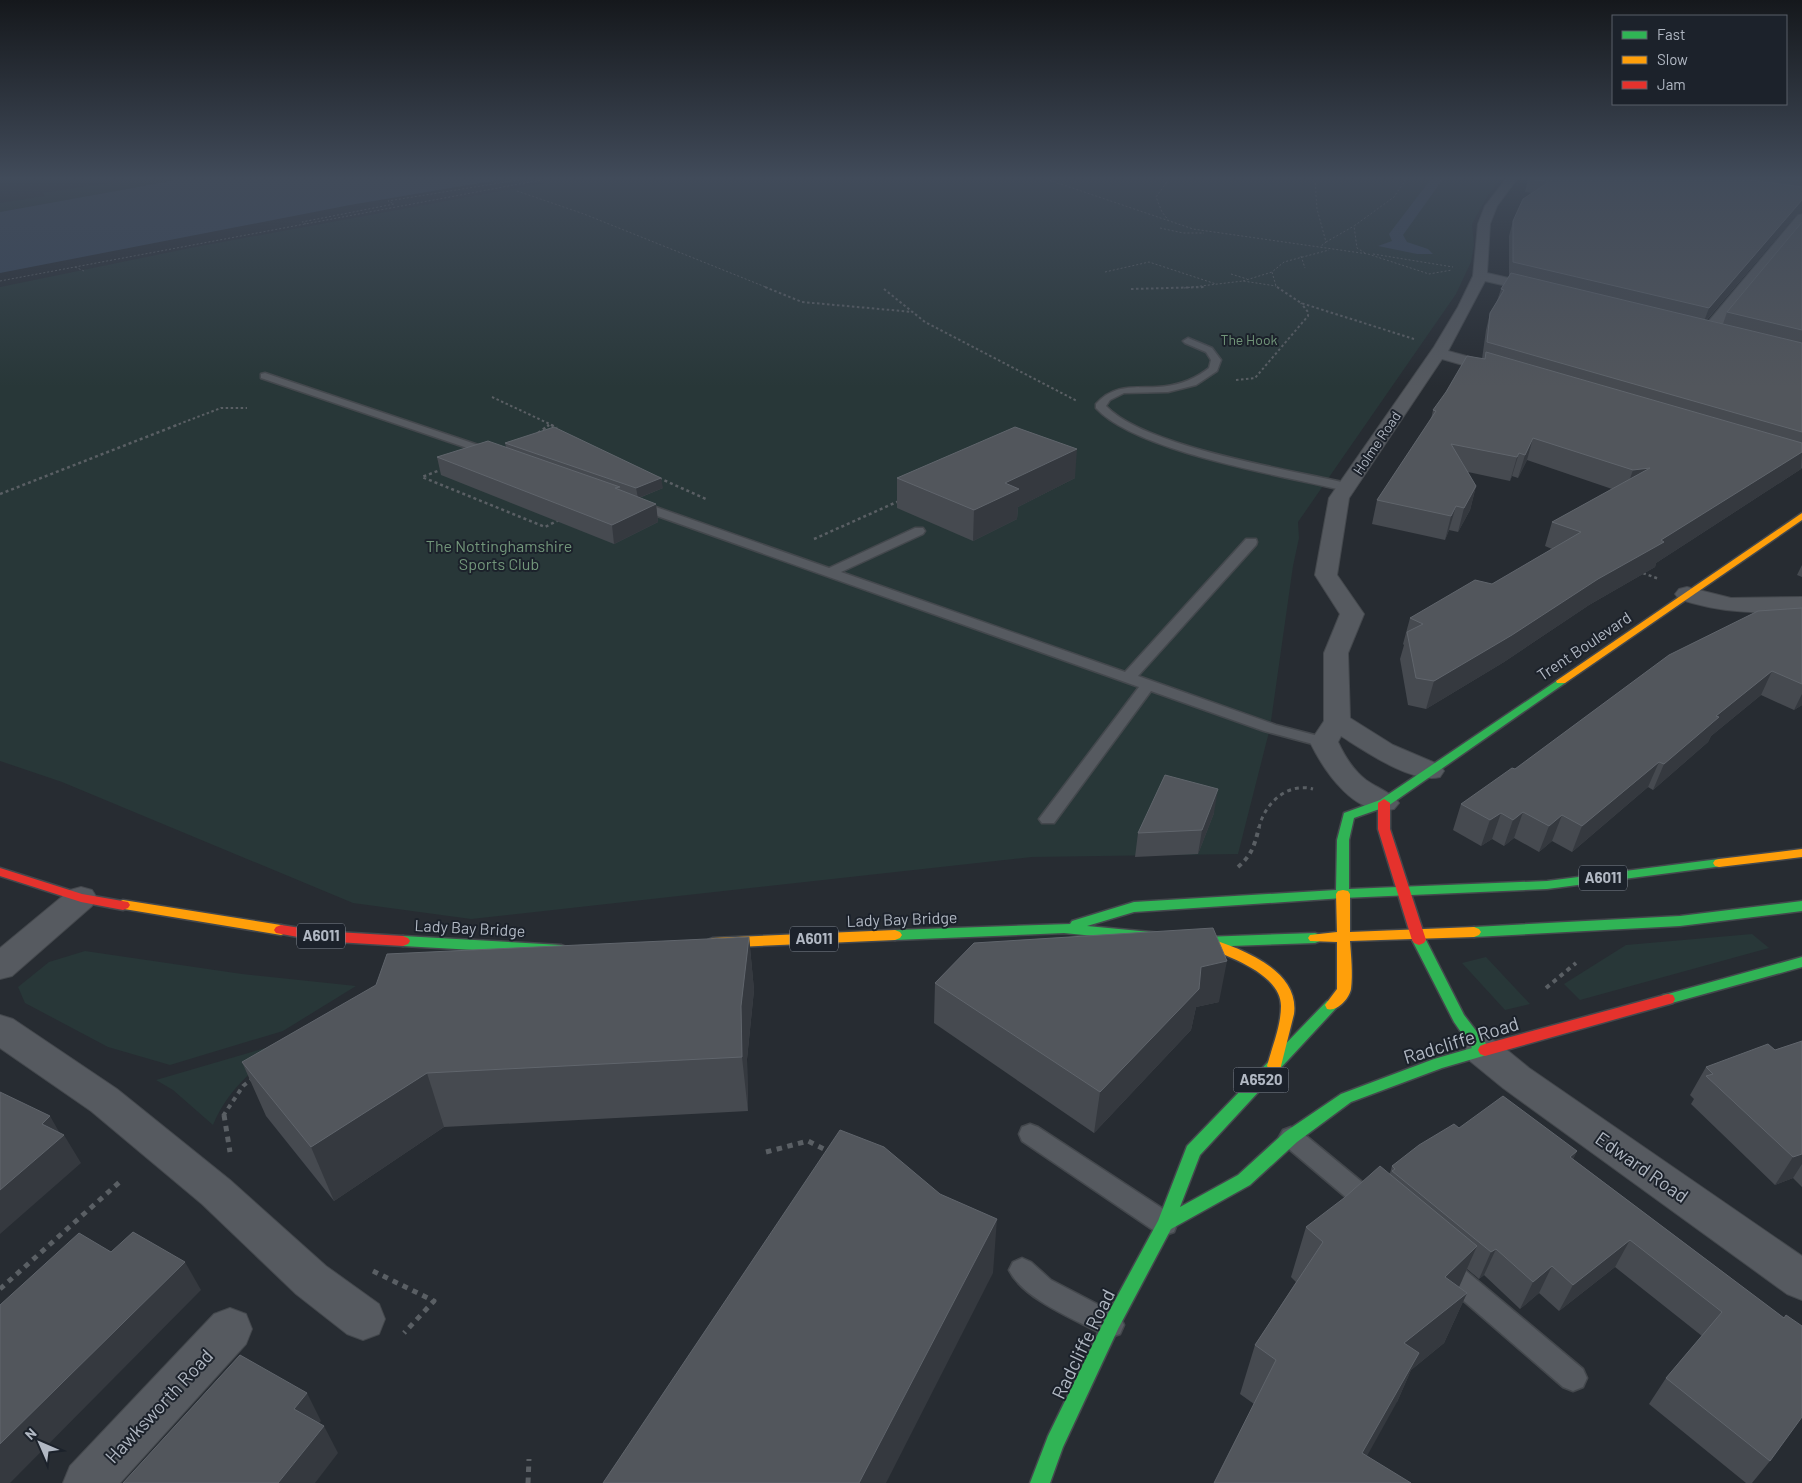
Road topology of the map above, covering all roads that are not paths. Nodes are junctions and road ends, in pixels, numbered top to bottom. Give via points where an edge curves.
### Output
1 (1483, 248) edge
2 (1777, 248) edge
3 (1480, 273) junction
4 (1554, 293) edge
5 (1691, 328) edge
6 (1708, 332) junction
7 (1725, 336) edge
8 (1188, 341) dead end
9 (1440, 350) junction
10 (265, 376) dead end
11 (1521, 377) edge
12 (501, 456) edge
13 (1346, 487) junction
14 (612, 495) edge
15 (1802, 516) edge
16 (919, 531) dead end
17 (1251, 542) dead end
18 (830, 572) junction
19 (1688, 594) junction
20 (1802, 604) edge
21 (1128, 678) junction
22 (1148, 685) junction
23 (1331, 732) junction
24 (1430, 771) junction
25 (1384, 803) junction
26 (1048, 819) dead end
27 (1802, 853) edge
28 (0, 872) edge
29 (1403, 892) junction
30 (1343, 894) junction
31 (81, 898) junction
32 (1802, 906) edge
33 (1064, 928) junction
34 (1415, 933) junction
35 (1343, 936) junction
36 (1204, 942) junction
37 (704, 944) edge
38 (575, 949) edge
39 (1802, 962) edge
40 (0, 967) edge
41 (0, 1029) edge
42 (1483, 1051) junction
43 (1275, 1066) junction
44 (1030, 1134) dead end
45 (1291, 1137) junction
46 (1390, 1220) edge
47 (1165, 1224) junction
48 (1426, 1252) edge
49 (1022, 1270) dead end
50 (1802, 1280) edge
51 (363, 1319) dead end
52 (1111, 1325) junction
53 (230, 1329) dead end
54 (1573, 1378) dead end
55 (87, 1483) edge
56 (1040, 1483) edge

1 - 3 street, Holme Road
2 - 6 street
3 - 4 street
3 - 9 street, Holme Road
5 - 6 street
6 - 7 street
8 - 13 lane via 1208,350 1216,360 1214,369 1208,374 1194,383 1166,390 1129,389 1114,393 1107,396 1100,406 1110,417 1134,430 1196,452
9 - 11 street
9 - 13 street, Holme Road
10 - 12 lane
13 - 23 street, Holme Road via 1339,498 1326,575 1352,614 1336,653
14 - 18 lane
15 - 19 main road, Trent Boulevard
16 - 18 lane
17 - 21 lane
18 - 21 lane
19 - 20 street via 1711,603 1736,607
19 - 24 main road, Trent Boulevard
21 - 22 lane
22 - 23 lane via 1270,728
22 - 26 lane
23 - 24 street
23 - 25 street, Holme Road via 1338,770 1353,786
24 - 25 main road, Trent Boulevard
25 - 29 main road via 1384,829
25 - 30 main road, Trent Boulevard via 1348,816 1343,840
27 - 29 main road, A6011 via 1547,885
28 - 31 main road, Lady Bay Bridge / A6011
29 - 30 main road, A6011
29 - 34 main road
30 - 33 main road, Lady Bay Bridge / A6011 via 1134,907
30 - 35 main road, Radcliffe Road / A6520
31 - 38 main road, Lady Bay Bridge / A6011 via 320,936
31 - 40 street
32 - 34 main road, A6011 via 1602,928
33 - 36 main road, Lady Bay Bridge / A6011
33 - 37 main road, Lady Bay Bridge / A6011
34 - 35 main road, A6011
34 - 42 main road via 1459,1018
35 - 36 main road, Lady Bay Bridge / A6011
35 - 43 main road, Radcliffe Road / A6520 via 1344,990
36 - 43 main road via 1248,959 1272,977 1286,994 1288,1004
39 - 42 main road, Radcliffe Road
41 - 51 street via 104,1100 216,1192 311,1280
42 - 45 main road, Radcliffe Road via 1414,1071 1346,1098
42 - 50 street, Edward Road via 1516,1078
43 - 47 main road, Radcliffe Road / A6520 via 1193,1151
44 - 47 lane
45 - 46 lane
45 - 47 main road, Radcliffe Road via 1244,1180
47 - 52 main road, Radcliffe Road / A6520
48 - 54 lane
49 - 52 lane via 1042,1288
52 - 56 main road, Radcliffe Road / A6520 via 1055,1443
53 - 55 street, Hawksworth Road

